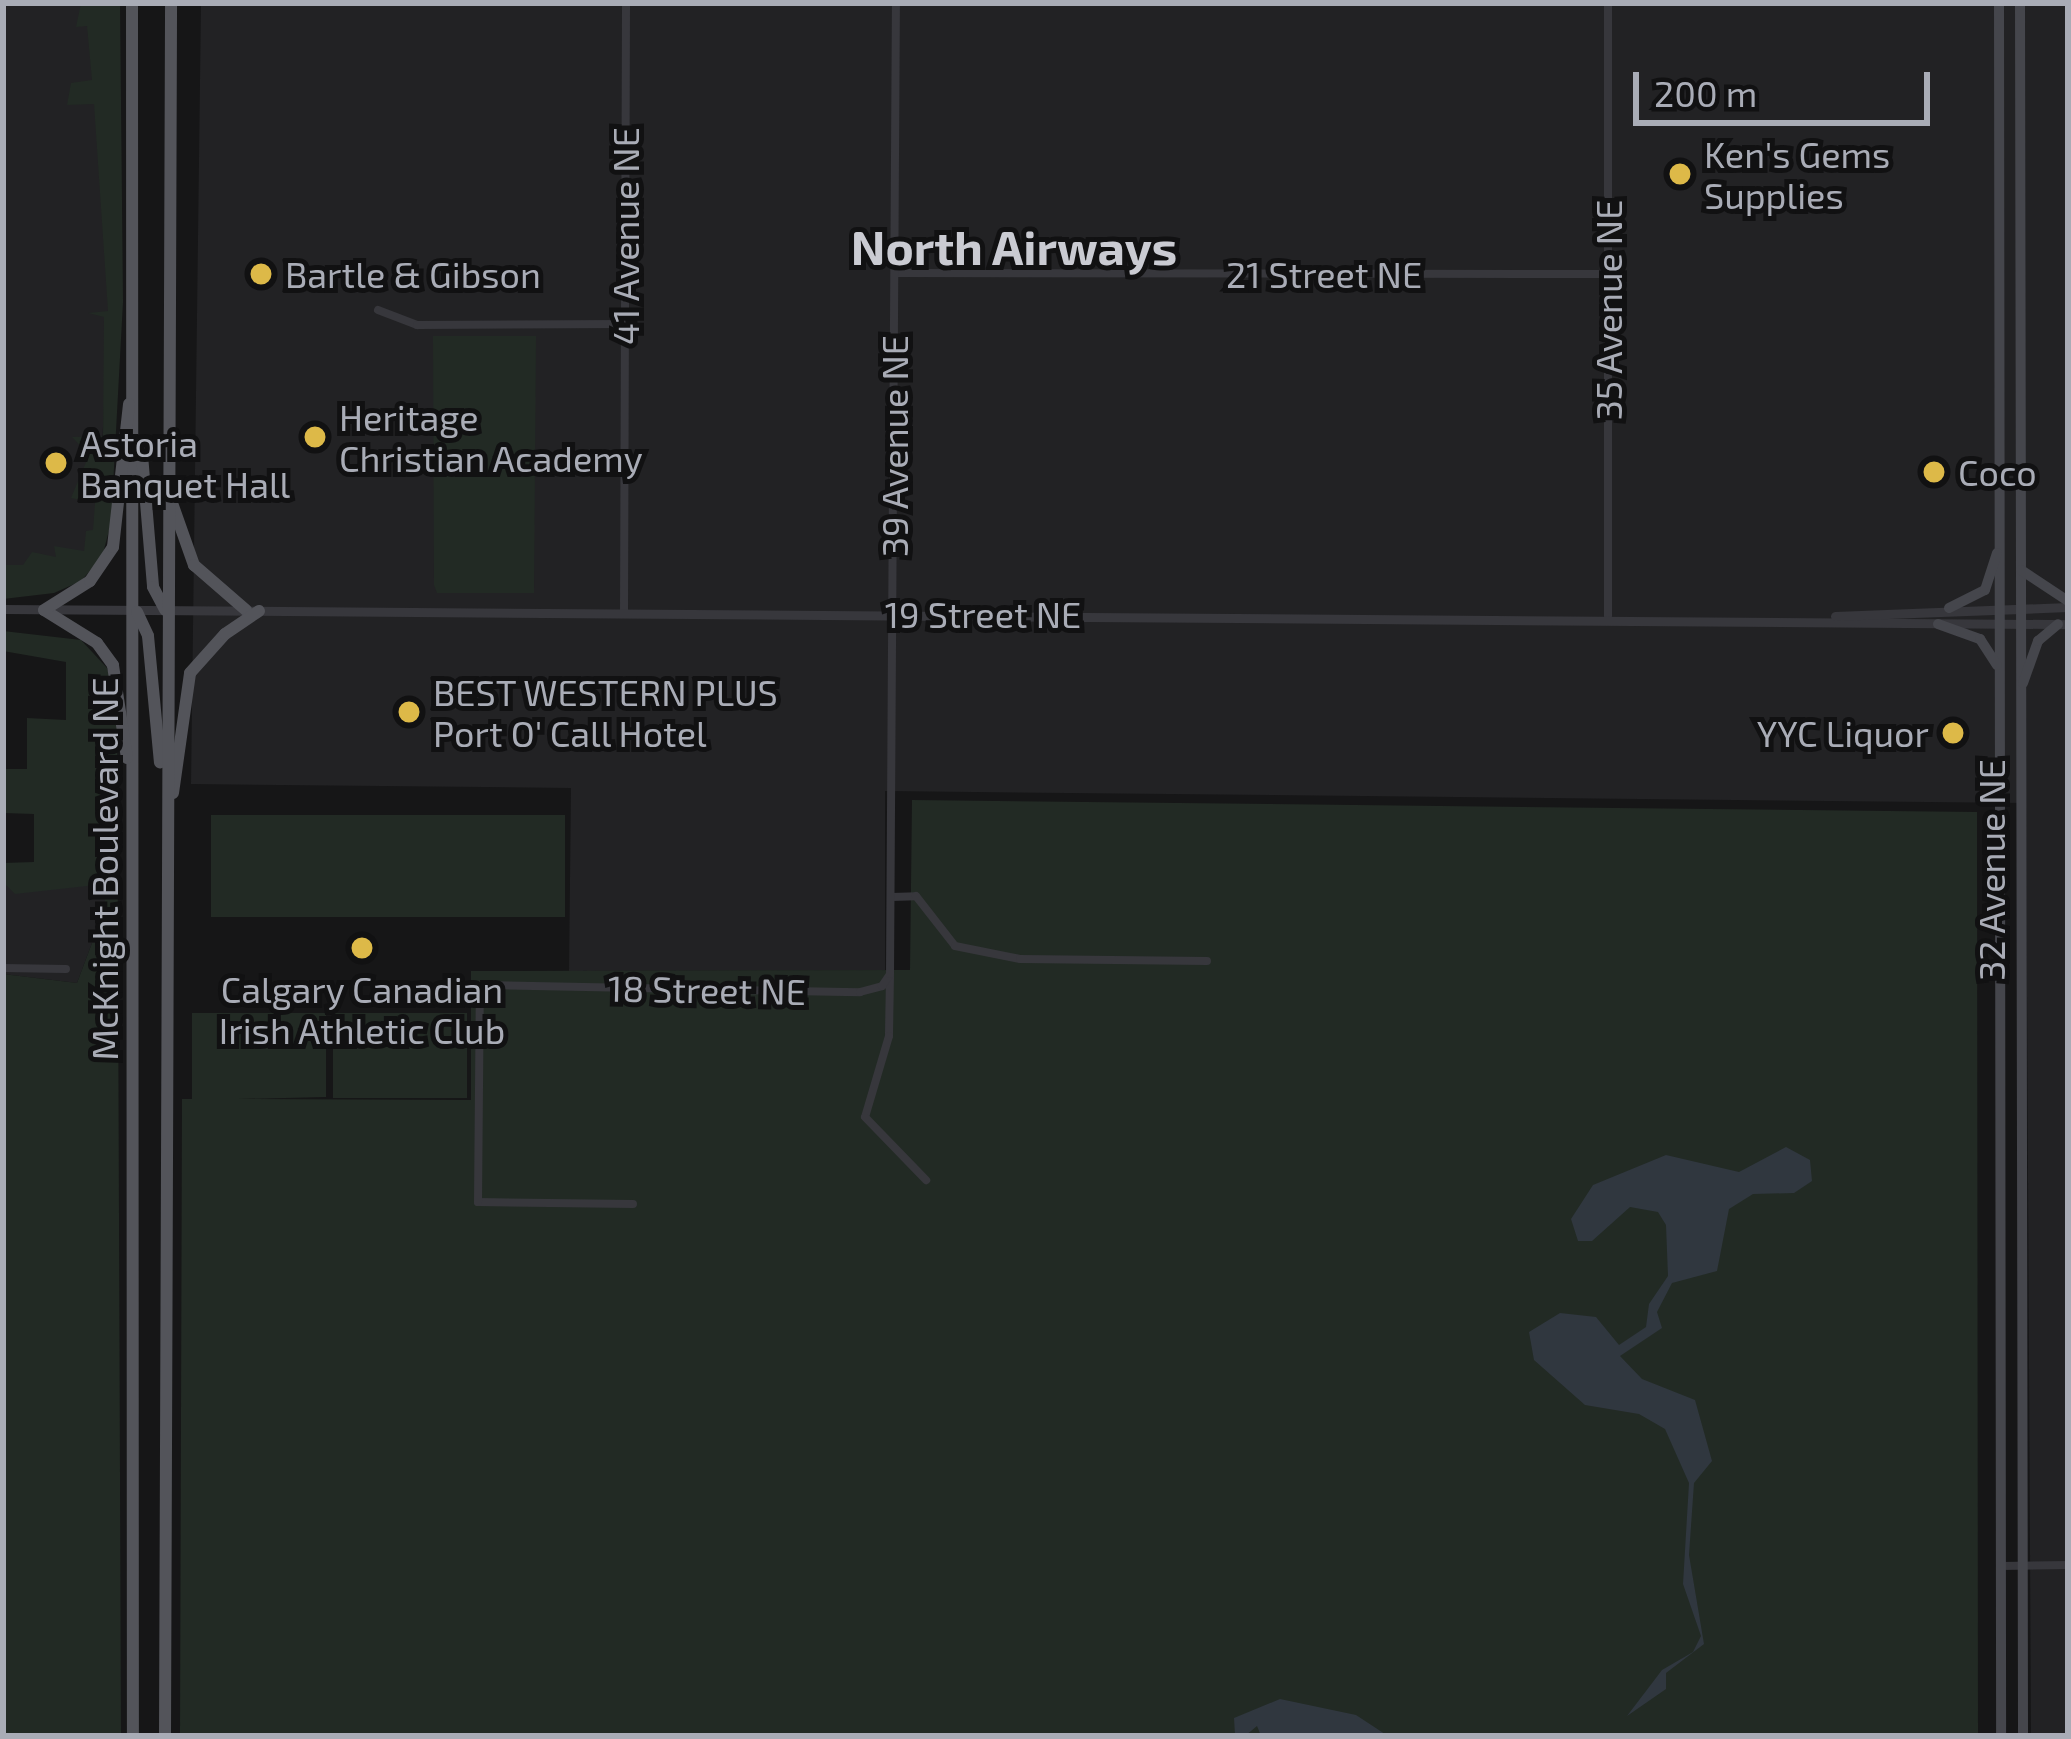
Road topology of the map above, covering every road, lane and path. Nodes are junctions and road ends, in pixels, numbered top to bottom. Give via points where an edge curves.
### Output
1 (133, 3) edge
2 (171, 3) edge
3 (626, 3) edge
4 (896, 3) edge
5 (1609, 3) edge
6 (1999, 3) edge
7 (2020, 4) edge
8 (895, 273) junction
9 (1609, 274) junction
10 (378, 310) dead end
11 (625, 324) junction
12 (135, 368) junction
13 (136, 417) junction
14 (167, 484) junction
15 (2001, 538) junction
16 (2021, 571) junction
17 (2068, 604) edge
18 (2002, 606) junction
19 (2020, 607) junction
20 (1949, 608) junction
21 (3, 609) edge
22 (44, 610) junction
23 (135, 610) junction
24 (166, 611) junction
25 (252, 611) junction
26 (624, 613) junction
27 (894, 614) junction
28 (1609, 616) junction
29 (1830, 617) junction
30 (2001, 622) junction
31 (2020, 623) junction
32 (1938, 624) junction
33 (2063, 624) edge
34 (2001, 674) junction
35 (2020, 692) junction
36 (166, 810) junction
37 (166, 860) junction
38 (133, 874) junction
39 (892, 897) junction
40 (1208, 961) dead end
41 (3, 968) edge
42 (66, 968) dead end
43 (890, 974) junction
44 (926, 1180) dead end
45 (633, 1204) dead end
46 (2022, 1564) junction
47 (2068, 1564) edge
48 (2001, 1566) junction
49 (133, 1736) edge
50 (165, 1736) edge
51 (2001, 1736) edge
52 (2023, 1736) edge

1 - 12 main road, McKnight Boulevard NE
2 - 14 main road, McKnight Boulevard NE
3 - 11 street, 41 Avenue NE
4 - 8 street, 39 Avenue NE
5 - 9 street, 35 Avenue NE
6 - 15 main road, 32 Avenue NE
7 - 16 main road, 32 Avenue NE
8 - 9 street, 21 Street NE
8 - 27 street, 39 Avenue NE
9 - 28 street, 35 Avenue NE
10 - 11 street via 417,325
11 - 26 street, 41 Avenue NE
12 - 13 main road, McKnight Boulevard NE
12 - 22 main road via 112,548 97,574
13 - 23 main road, McKnight Boulevard NE
13 - 24 main road via 154,586
14 - 24 main road, McKnight Boulevard NE
14 - 25 main road via 194,566
15 - 18 main road, 32 Avenue NE
15 - 20 main road via 1984,590
16 - 17 main road
16 - 19 main road, 32 Avenue NE
17 - 19 street, 19 Street NE
18 - 19 street, 19 Street NE
18 - 20 street, 19 Street NE
18 - 30 main road, 32 Avenue NE
19 - 31 main road, 32 Avenue NE
20 - 29 street, 19 Street NE
21 - 22 street, 19 Street NE
22 - 23 street, 19 Street NE
22 - 38 main road via 97,643 120,687
23 - 24 street, 19 Street NE
23 - 36 main road via 148,636
23 - 38 main road, McKnight Boulevard NE
24 - 25 street, 19 Street NE
24 - 36 main road, McKnight Boulevard NE
25 - 26 street, 19 Street NE
25 - 37 main road via 190,674
26 - 27 street, 19 Street NE
27 - 28 street, 19 Street NE
27 - 39 street, 39 Avenue NE
28 - 29 street, 19 Street NE
29 - 32 street, 19 Street NE
30 - 31 street, 19 Street NE
30 - 32 street, 19 Street NE
30 - 34 main road, 32 Avenue NE
31 - 33 street, 19 Street NE
31 - 35 main road, 32 Avenue NE
32 - 34 main road via 1980,639
33 - 35 main road via 2038,640
34 - 48 main road, 32 Avenue NE
35 - 46 main road, 32 Avenue NE
36 - 37 main road, McKnight Boulevard NE
37 - 50 main road, McKnight Boulevard NE
38 - 49 main road, McKnight Boulevard NE
39 - 40 street via 916,896 955,946 1020,959
39 - 43 street, 39 Avenue NE
41 - 42 street
43 - 44 street via 889,1036 865,1117
43 - 45 street, 18 Street NE via 882,986 860,992 480,986 478,1202
46 - 47 street
46 - 48 street
46 - 52 main road, 32 Avenue NE
48 - 51 main road, 32 Avenue NE

